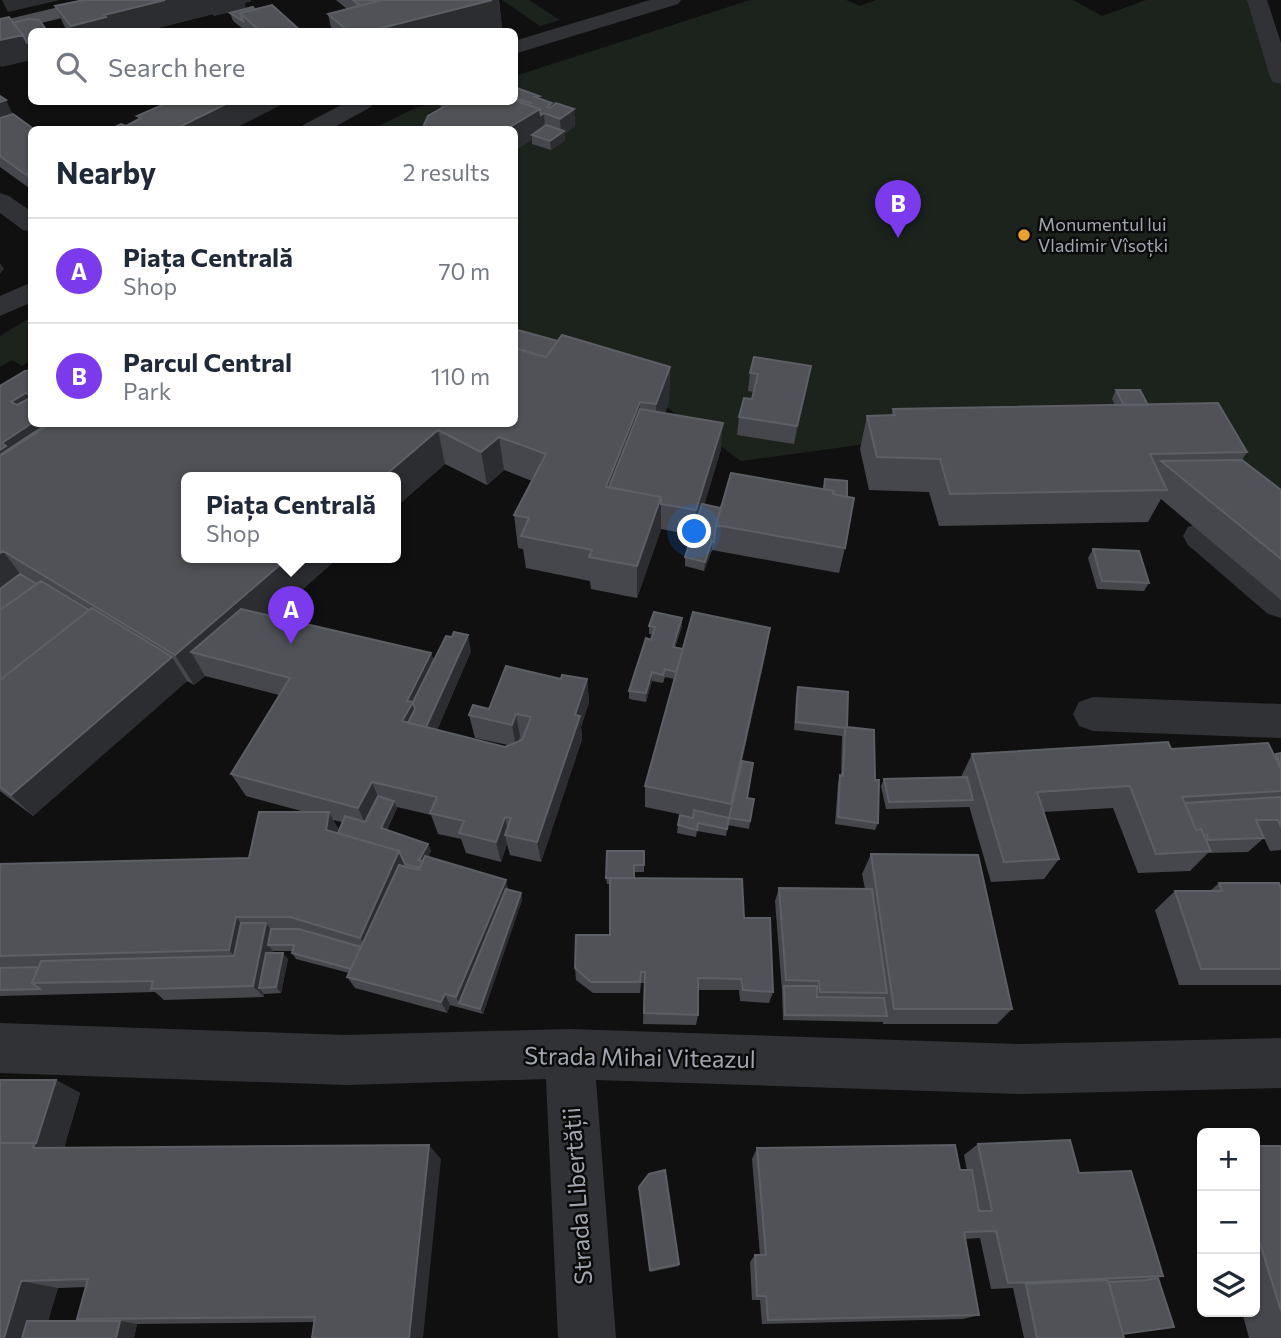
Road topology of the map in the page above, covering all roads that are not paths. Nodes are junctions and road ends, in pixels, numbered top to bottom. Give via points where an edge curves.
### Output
1 (113, 0) edge
2 (671, 0) edge
3 (1257, 0) edge
4 (0, 27) edge
5 (518, 47) edge
6 (1281, 77) edge
7 (357, 105) edge
8 (318, 126) edge
9 (0, 201) edge
10 (28, 221) edge
11 (28, 275) edge
12 (0, 290) edge
13 (28, 292) edge
14 (0, 307) edge
15 (1199, 536) dead end
16 (1281, 604) edge
17 (1093, 714) dead end
18 (1281, 721) edge
19 (0, 1048) edge
20 (569, 1054) junction
21 (1281, 1063) edge
22 (587, 1338) edge

1 - 4 main road
2 - 5 street
3 - 6 street
7 - 8 street
9 - 10 street
11 - 12 street
13 - 14 street
15 - 16 street
17 - 18 street
19 - 20 street, Strada Mihai Viteazul via 346,1060
20 - 21 street, Strada Mihai Viteazul via 1021,1069
20 - 22 street, Strada Libertății

